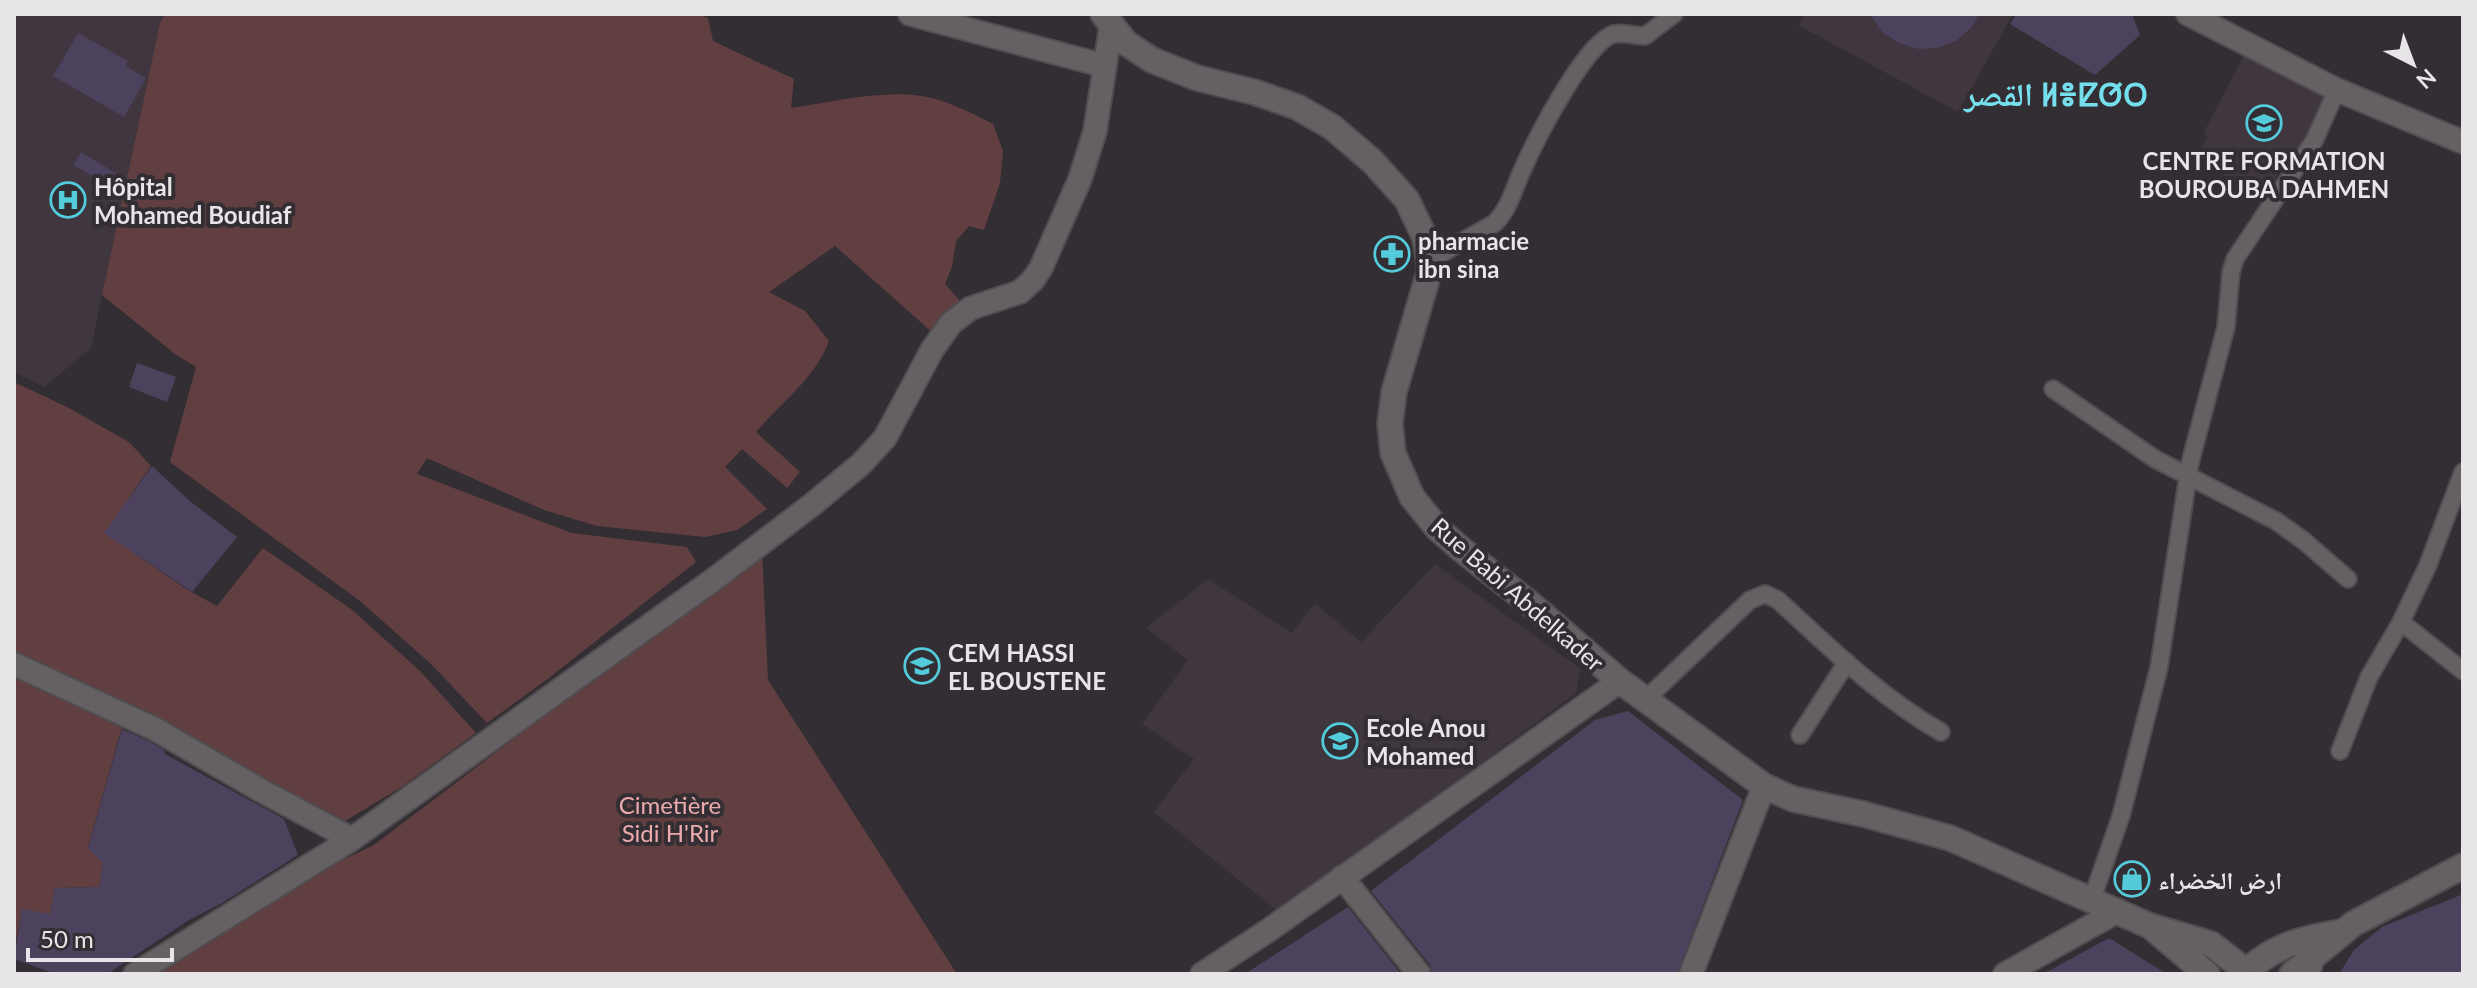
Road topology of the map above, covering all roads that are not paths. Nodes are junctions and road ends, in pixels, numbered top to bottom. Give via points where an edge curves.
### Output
1 (910, 14) edge
2 (1674, 14) edge
3 (2188, 14) edge
4 (1107, 20) edge
5 (1105, 66) junction
6 (2337, 90) junction
7 (2463, 142) edge
8 (1430, 260) junction
9 (2053, 389) dead end
10 (2188, 478) junction
11 (2461, 484) edge
12 (2348, 579) dead end
13 (2401, 622) junction
14 (1847, 662) junction
15 (14, 664) edge
16 (2463, 671) edge
17 (1620, 681) junction
18 (1645, 700) junction
19 (1941, 732) dead end
20 (1800, 735) dead end
21 (2340, 751) dead end
22 (1764, 786) junction
23 (352, 839) junction
24 (2463, 866) edge
25 (1342, 877) junction
26 (2092, 899) junction
27 (2118, 911) junction
28 (2150, 926) junction
29 (2343, 932) junction
30 (2310, 965) edge
31 (2244, 971) edge
32 (135, 974) edge
33 (1202, 974) edge
34 (1419, 974) edge
35 (1691, 974) edge
36 (2005, 974) edge
37 (2207, 974) edge
38 (2292, 974) edge

1 - 5 street
2 - 8 street via 1645,36 1614,34 1597,43 1580,63 1503,215
3 - 6 street
4 - 5 street
4 - 8 main road, Rue Babi Abdelkader via 1126,43 1160,64 1297,107 1332,127 1407,200 1421,225
5 - 23 street via 1095,131 1080,179 1041,268 1020,292 971,308 945,330 876,450 713,580
6 - 7 street
6 - 10 street via 2314,141 2235,259 2226,327
8 - 17 main road, Rue Babi Abdelkader via 1394,392 1390,424 1401,473 1437,528
9 - 10 street
10 - 12 street via 2276,521
10 - 26 street via 2159,667 2121,816
11 - 13 street
13 - 16 street
13 - 21 street via 2369,677
14 - 18 street via 1765,594
14 - 19 street via 1906,712
14 - 20 street
15 - 23 street via 155,729
17 - 18 main road, Rue Babi Abdelkader
17 - 25 street
18 - 22 main road, Rue Babi Abdelkader
22 - 26 main road, Rue Babi Abdelkader via 1793,799 1950,838
22 - 35 street
23 - 32 street
24 - 29 main road
25 - 33 street
25 - 34 street
26 - 27 main road, Rue Babi Abdelkader
27 - 28 main road, Rue Babi Abdelkader
27 - 36 street
28 - 31 main road via 2211,944
28 - 37 main road
29 - 30 main road
29 - 31 main road via 2289,942
30 - 38 main road

